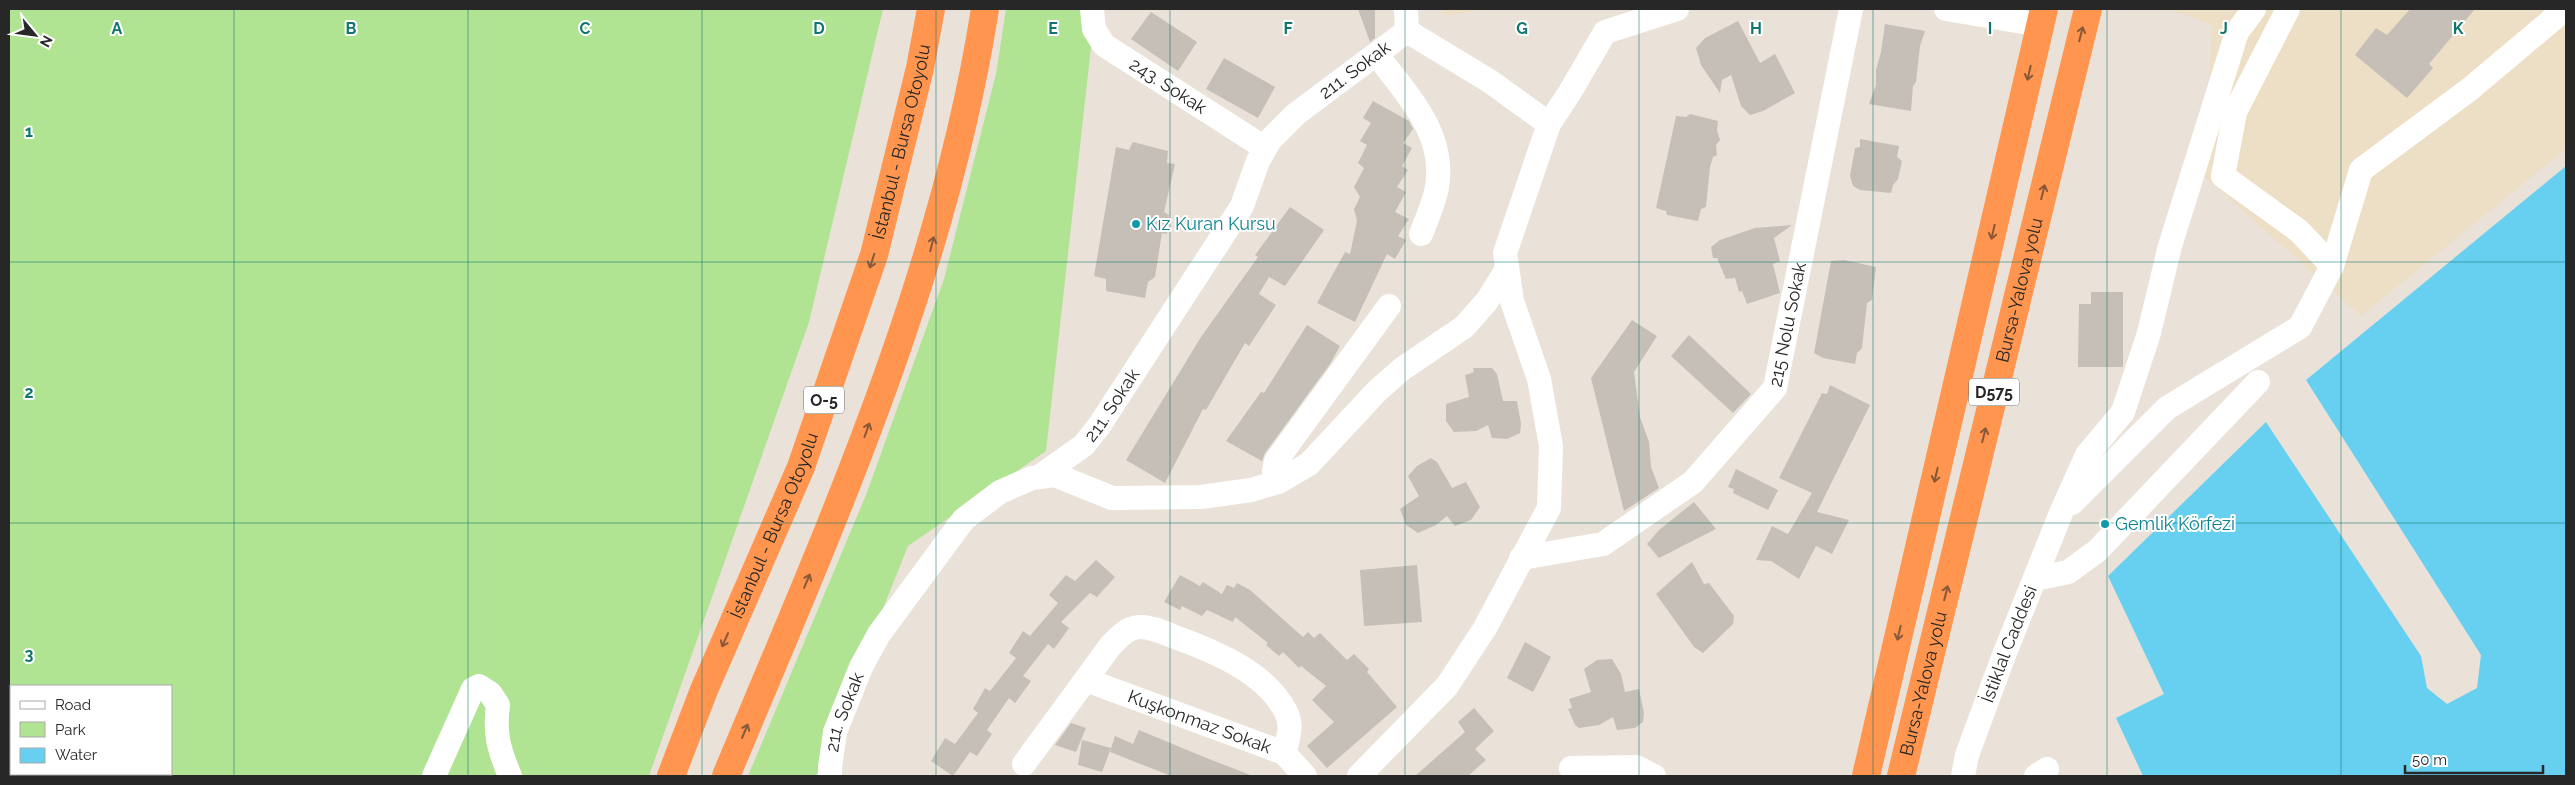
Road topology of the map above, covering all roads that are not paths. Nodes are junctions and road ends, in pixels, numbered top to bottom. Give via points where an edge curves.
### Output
1 (929, 9) edge
2 (985, 9) edge
3 (1092, 9) edge
4 (1677, 9) edge
5 (1851, 9) edge
6 (1946, 9) edge
7 (2088, 9) edge
8 (2254, 9) edge
9 (2288, 9) edge
10 (2565, 9) edge
11 (2005, 14) edge
12 (2042, 17) edge
13 (1406, 20) edge
14 (1377, 55) junction
15 (1549, 124) junction
16 (1265, 148) junction
17 (1421, 234) dead end
18 (2332, 266) junction
19 (1507, 269) junction
20 (1389, 306) dead end
21 (2258, 382) dead end
22 (1039, 478) junction
23 (1278, 482) junction
24 (2062, 513) junction
25 (1521, 558) junction
26 (2035, 579) junction
27 (1086, 680) junction
28 (1284, 753) junction
29 (1024, 764) dead end
30 (1571, 768) dead end
31 (434, 776) edge
32 (510, 776) edge
33 (671, 776) edge
34 (726, 776) edge
35 (830, 776) edge
36 (1305, 776) edge
37 (1359, 776) edge
38 (1654, 776) edge
39 (1866, 776) edge
40 (1901, 776) edge
41 (1963, 776) edge

1 -> 33 highway, İstanbul - Bursa Otoyolu / O-5 via 920,68 874,254 801,467 704,690
34 -> 2 highway via 846,487 924,273 976,70
3 - 16 street, 243. Sokak via 1094,29 1104,44
4 - 15 street via 1605,32
5 - 25 street, 215 Nolu Sokak via 1775,388 1693,482 1603,544
6 - 11 street
40 -> 7 highway, Bursa-Yalova yolu / D575
8 - 24 street, İstiklal Caddesi via 2237,32 2170,246 2149,333 2123,412 2087,455
9 - 18 street via 2235,112 2223,176 2299,231
10 - 18 street via 2470,89 2361,170
11 - 12 street
12 -> 39 highway, Bursa-Yalova yolu / D575
13 - 14 street, 211. Sokak
13 - 15 street
14 - 16 street, 211. Sokak via 1296,114
14 - 17 street via 1426,120 1436,145 1436,188
15 - 19 street via 1505,254
16 - 22 street, 211. Sokak via 1242,206 1099,426 1084,445
18 - 24 street via 2300,328 2167,408
19 - 23 street via 1487,301 1464,327 1389,380 1309,464
19 - 25 street via 1512,301 1539,379 1551,446 1549,508
20 - 23 street via 1279,456 1274,472
21 - 26 street via 2097,551 2068,572
22 - 23 street via 1055,475 1112,498 1201,497 1251,490
22 - 35 street, 211. Sokak via 1000,492 964,519 884,627 861,667 835,732
24 - 26 street, İstiklal Caddesi
25 - 37 street via 1486,628 1447,686
26 - 41 street, İstiklal Caddesi via 1970,746
27 - 28 street, Kuşkonmaz Sokak
27 - 28 street via 1126,630 1140,627 1178,638 1236,663 1271,692 1286,712 1291,728
27 - 29 street
28 - 36 street, Kuşkonmaz Sokak
30 - 38 street via 1636,768
31 - 32 street via 473,689 479,686 490,693 498,705 495,726 500,752

